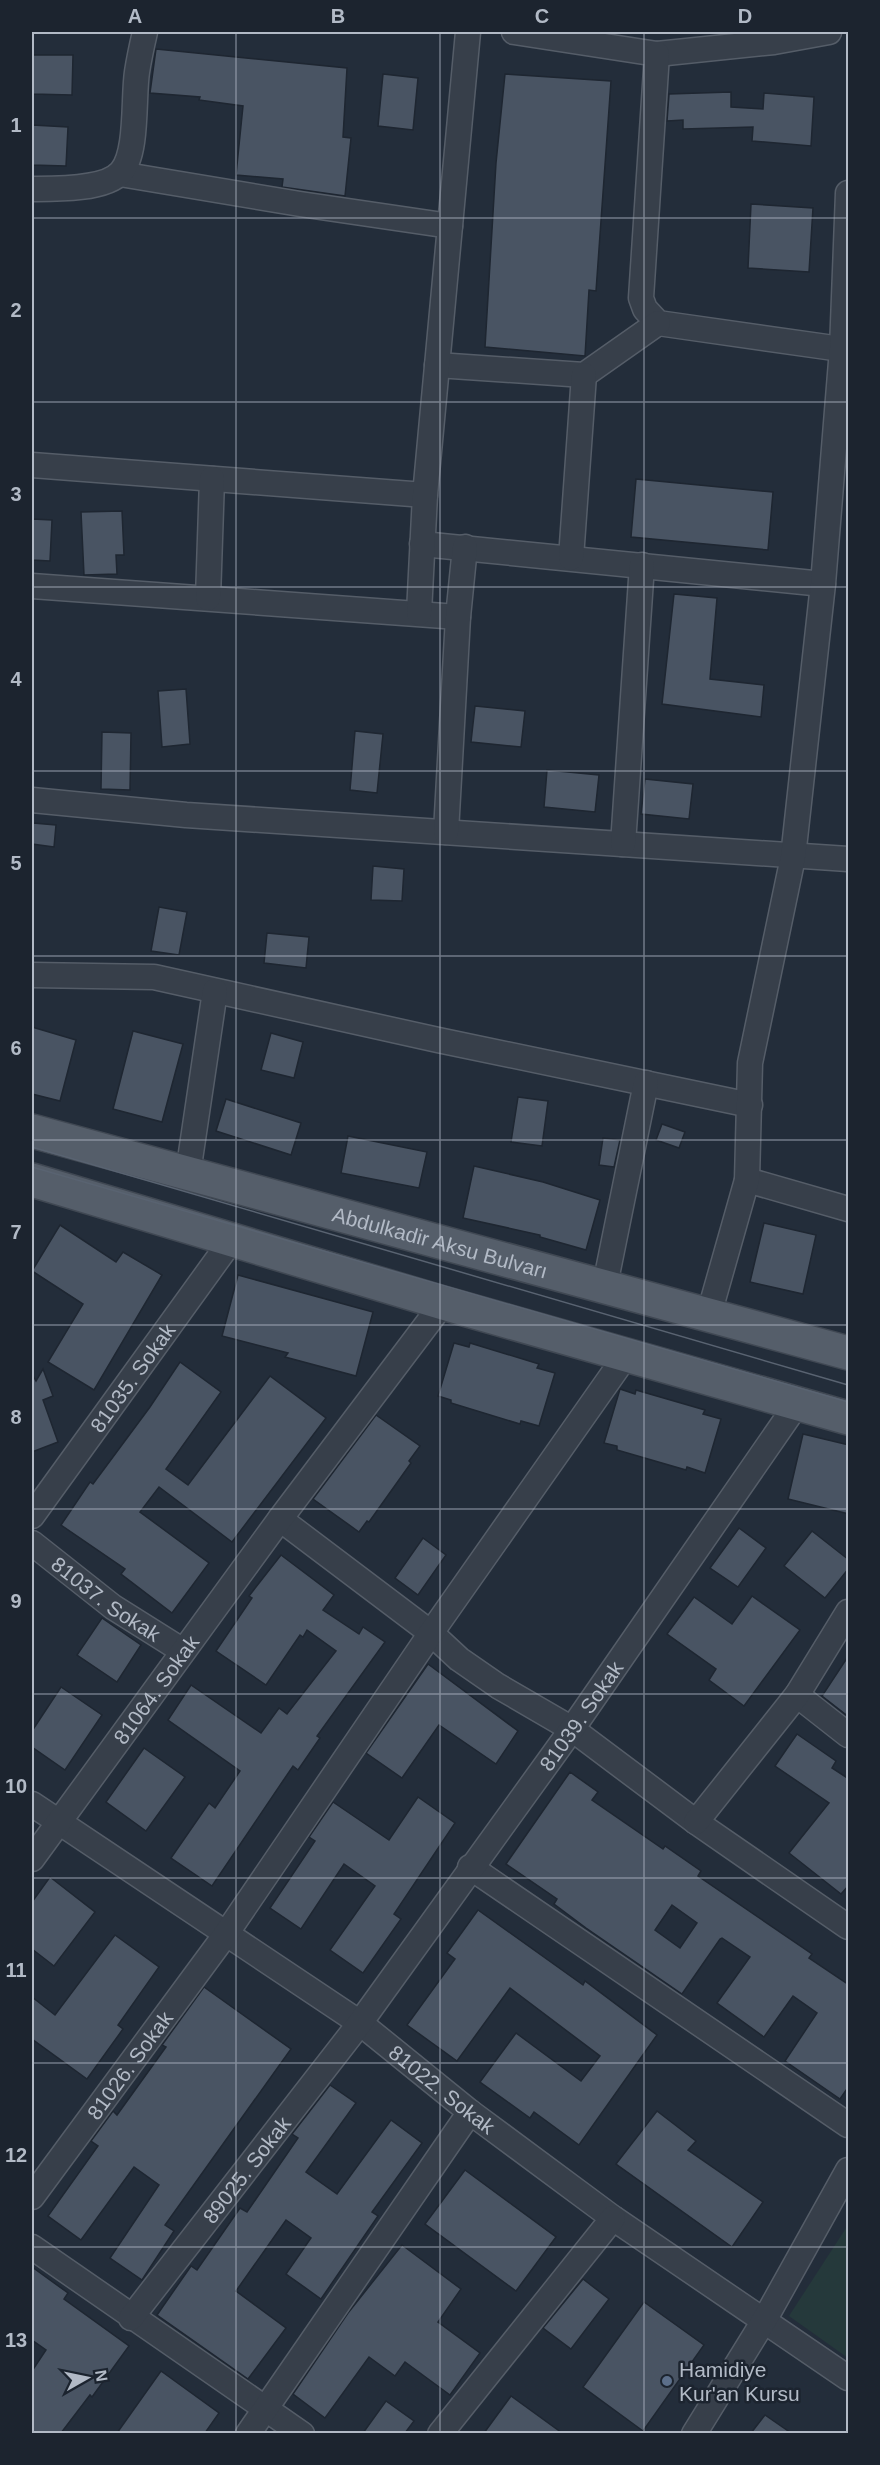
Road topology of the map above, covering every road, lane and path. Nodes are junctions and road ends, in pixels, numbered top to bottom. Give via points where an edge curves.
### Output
1 (145, 32) edge
2 (468, 32) edge
3 (526, 32) edge
4 (829, 32) edge
5 (657, 54) junction
6 (120, 174) junction
7 (32, 189) edge
8 (849, 193) edge
9 (450, 226) junction
10 (658, 323) junction
11 (845, 349) edge
12 (437, 365) junction
13 (584, 375) junction
14 (32, 465) edge
15 (840, 475) edge
16 (212, 479) junction
17 (425, 495) junction
18 (422, 544) junction
19 (465, 547) junction
20 (571, 558) junction
21 (642, 565) junction
22 (824, 584) junction
23 (32, 586) edge
24 (208, 598) junction
25 (418, 613) junction
26 (458, 617) junction
27 (32, 800) edge
28 (446, 832) junction
29 (623, 843) junction
30 (793, 857) junction
31 (849, 859) edge
32 (32, 975) edge
33 (215, 991) junction
34 (646, 1083) junction
35 (750, 1105) junction
36 (32, 1131) edge
37 (188, 1173) junction
38 (747, 1180) junction
39 (33, 1184) edge
40 (849, 1209) edge
41 (233, 1238) junction
42 (605, 1285) junction
43 (443, 1303) junction
44 (709, 1314) junction
45 (849, 1353) edge
46 (627, 1354) junction
47 (797, 1404) junction
48 (849, 1418) edge
49 (32, 1516) edge
50 (280, 1519) junction
51 (32, 1543) edge
52 (849, 1612) edge
53 (431, 1633) junction
54 (183, 1651) junction
55 (797, 1695) junction
56 (572, 1729) junction
57 (849, 1734) edge
58 (32, 1804) edge
59 (696, 1822) junction
60 (59, 1823) junction
61 (32, 1859) edge
62 (470, 1867) junction
63 (849, 1927) edge
64 (226, 1934) junction
65 (360, 2023) junction
66 (470, 2112) junction
67 (849, 2125) edge
68 (849, 2170) edge
69 (32, 2198) edge
70 (613, 2218) junction
71 (32, 2247) edge
72 (131, 2318) junction
73 (765, 2319) junction
74 (849, 2379) edge
75 (266, 2409) junction
76 (248, 2433) edge
77 (302, 2433) edge
78 (440, 2433) edge
79 (693, 2433) edge

1 - 6 street via 128,159
2 - 9 street
3 - 5 street
4 - 5 street
5 - 10 street via 641,298
6 - 7 street via 69,189
6 - 9 street
8 - 11 street
9 - 12 street
10 - 11 street
10 - 13 street
11 - 15 street
12 - 13 street
12 - 17 street
13 - 20 street
14 - 16 street
15 - 22 street
16 - 17 street
16 - 24 street
17 - 18 street
18 - 19 street
18 - 25 street
19 - 20 street
19 - 26 street
20 - 21 street
21 - 22 street
21 - 29 street
22 - 30 street
23 - 24 street
24 - 25 street
25 - 26 street
26 - 28 street
27 - 28 street via 186,815
28 - 29 street
29 - 30 street
30 - 31 street
30 - 35 street via 750,1063
32 - 33 street via 154,977
33 - 34 street
33 - 37 street
34 - 35 street
34 - 42 street
35 - 38 street
36 - 37 main road, Abdulkadir Aksu Bulvarı
37 - 42 main road, Abdulkadir Aksu Bulvarı
38 - 40 street
38 - 44 street
39 - 41 main road
41 - 43 main road
41 - 49 street, 81035. Sokak
42 - 44 main road, Abdulkadir Aksu Bulvarı
43 - 46 main road
43 - 50 street, 81064. Sokak
44 - 45 main road, Abdulkadir Aksu Bulvarı
46 - 47 main road
46 - 53 street
47 - 48 main road
47 - 56 street, 81039. Sokak
50 - 53 street
50 - 54 street, 81064. Sokak
51 - 54 street, 81037. Sokak via 113,1607
52 - 55 street
53 - 56 street via 459,1659 498,1686
53 - 64 street
54 - 60 street, 81064. Sokak
55 - 57 street
55 - 59 street
56 - 59 street
56 - 62 street, 81039. Sokak
58 - 60 street, 81022. Sokak
59 - 63 street
60 - 61 street, 81064. Sokak
60 - 64 street, 81022. Sokak
62 - 65 street, 81039. Sokak
62 - 67 street
64 - 65 street, 81022. Sokak
64 - 69 street, 81026. Sokak
65 - 66 street, 81022. Sokak
65 - 72 street, 89025. Sokak
66 - 70 street, 81022. Sokak
66 - 75 street
68 - 73 street
70 - 73 street, 81022. Sokak
70 - 78 street
71 - 72 street
72 - 75 street
73 - 74 street, 81022. Sokak
73 - 79 street
75 - 76 street
75 - 77 street

